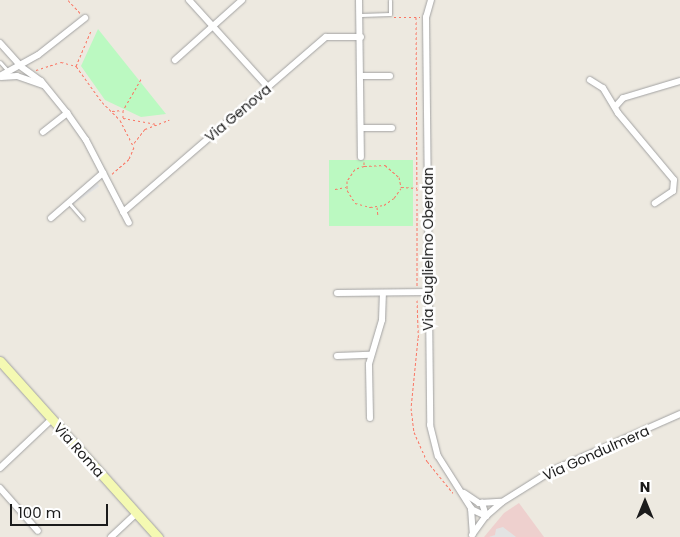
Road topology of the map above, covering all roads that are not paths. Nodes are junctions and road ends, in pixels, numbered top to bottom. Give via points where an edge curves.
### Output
1 (189, 0) edge
2 (242, 0) edge
3 (359, 0) edge
4 (390, 0) edge
5 (431, 0) edge
6 (361, 14) junction
7 (85, 17) road end
8 (214, 25) junction
9 (361, 37) junction
10 (0, 43) edge
11 (175, 60) dead end
12 (0, 62) edge
13 (22, 65) junction
14 (8, 72) junction
15 (27, 75) junction
16 (0, 76) edge
17 (362, 76) junction
18 (390, 76) dead end
19 (590, 80) dead end
20 (680, 81) edge
21 (268, 87) junction
22 (615, 107) junction
23 (67, 113) junction
24 (362, 128) junction
25 (392, 128) dead end
26 (43, 132) dead end
27 (361, 157) road end
28 (104, 176) junction
29 (69, 202) junction
30 (655, 203) dead end
31 (123, 212) junction
32 (51, 218) dead end
33 (83, 218) dead end
34 (129, 223) dead end
35 (429, 292) junction
36 (337, 293) dead end
37 (383, 293) junction
38 (370, 355) junction
39 (337, 356) dead end
40 (0, 362) edge
41 (680, 414) edge
42 (370, 418) dead end
43 (52, 419) junction
44 (0, 468) edge
45 (0, 488) edge
46 (461, 491) junction
47 (502, 502) junction
48 (482, 504) junction
49 (471, 508) junction
50 (136, 514) junction
51 (486, 516) junction
52 (38, 531) dead end
53 (472, 536) edge
54 (111, 537) edge
55 (158, 537) edge

1 - 8 street
2 - 8 street
3 - 6 street
4 - 6 lane via 390,14
5 - 35 street, Via Guglielmo Oberdan via 426,17
6 - 9 street
7 - 13 street
8 - 11 street
8 - 21 street
9 - 17 street
9 - 21 street, Via Genova via 326,38
10 - 13 street
12 - 14 lane
13 - 14 street
13 - 15 street
14 - 16 street
15 - 16 street
15 - 23 street via 43,85
17 - 18 street
17 - 24 street
19 - 22 street via 603,88
20 - 22 street via 623,98
21 - 31 street, Via Genova
22 - 30 street via 674,180 673,191
23 - 26 street
23 - 28 street
24 - 25 street
24 - 27 street
28 - 29 street
28 - 31 street
29 - 32 street
29 - 33 lane
31 - 34 street
35 - 37 street
35 - 46 street, Via Guglielmo Oberdan via 432,436 443,466
36 - 37 street
37 - 38 street via 382,320
38 - 39 street
38 - 42 street
40 - 43 main road, Via Roma
41 - 47 street, Via Gondulmera via 553,470
43 - 44 street
43 - 50 main road, Via Roma
45 - 52 street
46 - 48 street, Via Guglielmo Oberdan
46 - 49 street, Via Guglielmo Oberdan
47 - 48 street
47 - 51 street, Via Gondulmera
48 - 51 street
49 - 51 street
49 - 53 street, Via Guglielmo Oberdan
50 - 54 street
50 - 55 main road, Via Roma
51 - 53 street, Via Gondulmera

